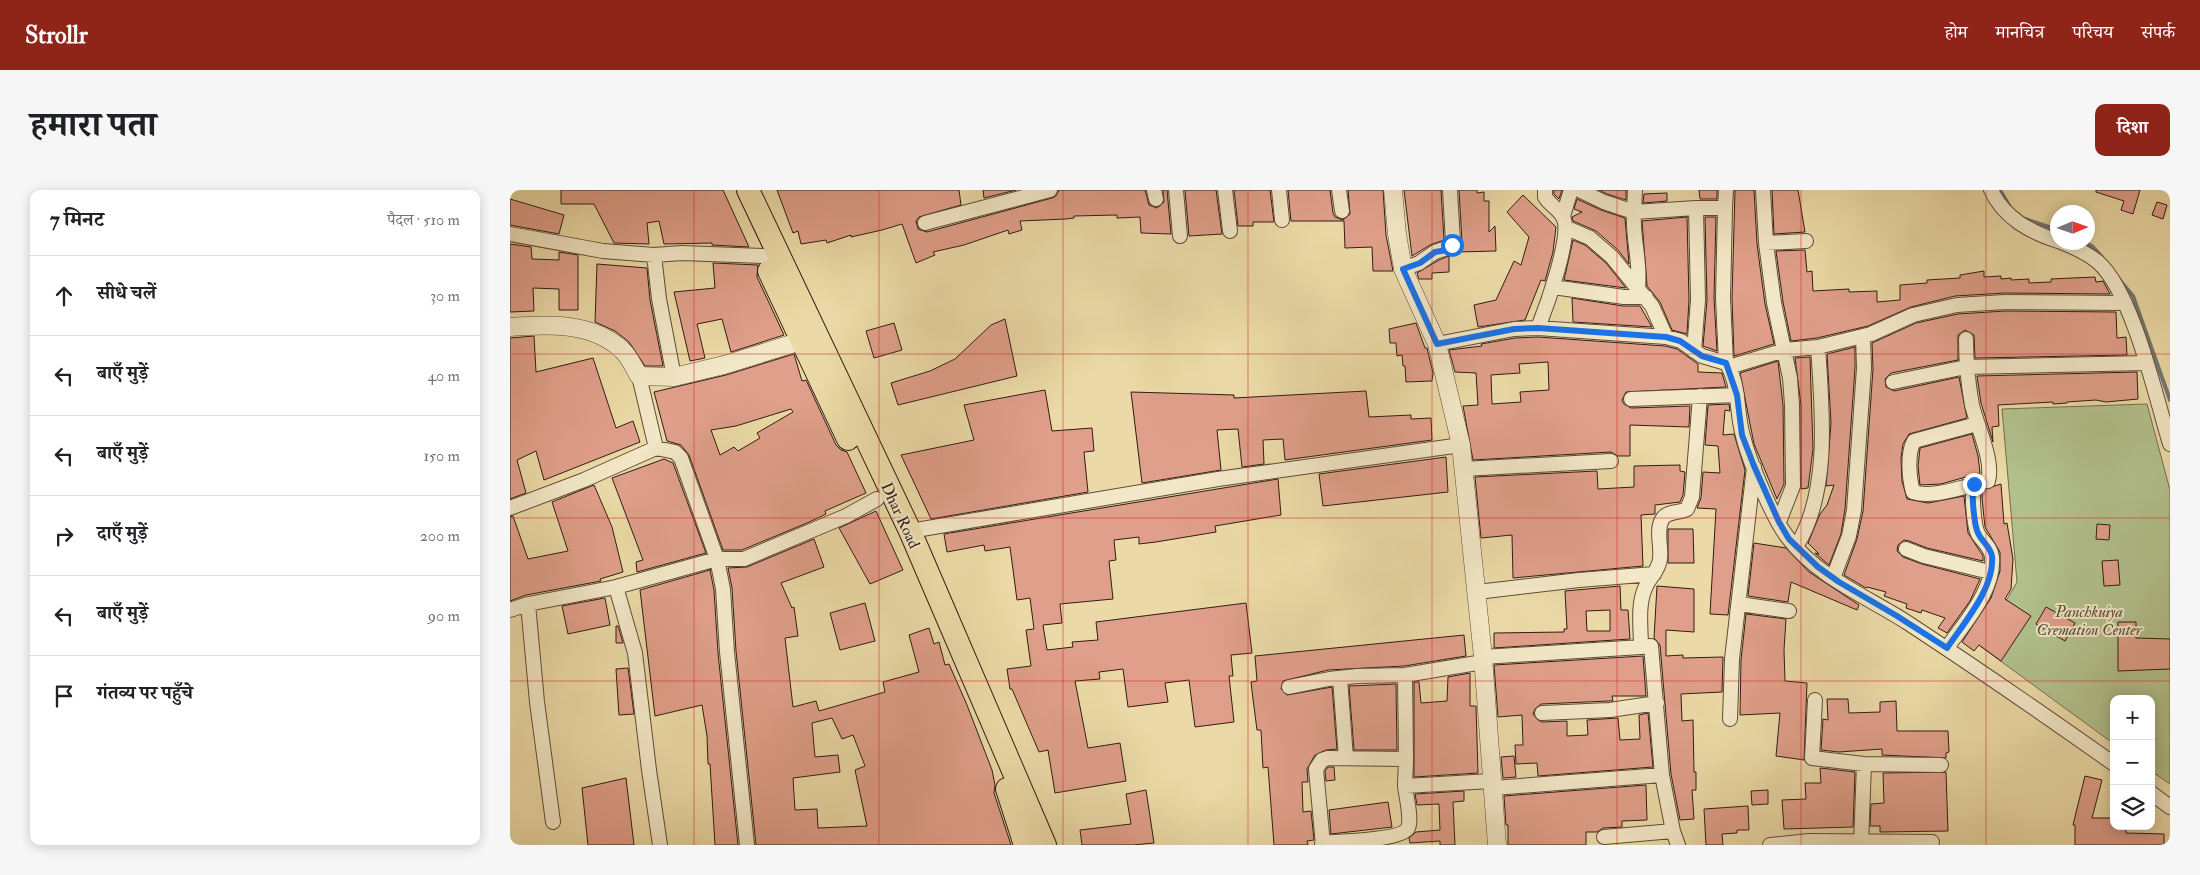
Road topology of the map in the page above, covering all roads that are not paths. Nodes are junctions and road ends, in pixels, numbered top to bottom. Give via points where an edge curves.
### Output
1 (732, 190) edge
2 (748, 190) edge
3 (1176, 190) edge
4 (1225, 190) edge
5 (1279, 190) edge
6 (1339, 190) edge
7 (1393, 190) edge
8 (1450, 190) edge
9 (1545, 190) edge
10 (1571, 190) edge
11 (1579, 190) edge
12 (1635, 190) edge
13 (1726, 190) edge
14 (1763, 190) edge
15 (1991, 190) edge
16 (1044, 191) edge
17 (1696, 208) junction
18 (1725, 208) junction
19 (1342, 211) dead end
20 (1634, 212) junction
21 (1282, 220) dead end
22 (925, 222) dead end
23 (1565, 222) junction
24 (1230, 231) dead end
25 (510, 234) edge
26 (1180, 236) dead end
27 (2050, 239) edge
28 (1806, 241) dead end
29 (1766, 243) junction
30 (2079, 250) edge
31 (654, 255) junction
32 (763, 256) junction
33 (1403, 269) junction
34 (1553, 287) junction
35 (1642, 292) junction
36 (2125, 303) junction
37 (510, 327) edge
38 (1538, 328) junction
39 (1863, 336) junction
40 (1666, 337) junction
41 (809, 338) junction
42 (1966, 339) dead end
43 (1437, 344) junction
44 (1818, 346) junction
45 (1785, 350) junction
46 (1694, 351) junction
47 (2146, 363) junction
48 (1728, 365) junction
49 (1966, 367) junction
50 (639, 376) junction
51 (674, 377) junction
52 (1894, 382) dead end
53 (1737, 395) junction
54 (1700, 396) junction
55 (1631, 399) dead end
56 (1977, 424) junction
57 (1461, 444) junction
58 (2170, 444) edge
59 (656, 448) junction
60 (1612, 461) dead end
61 (1754, 466) junction
62 (1463, 469) junction
63 (1973, 485) junction
64 (877, 499) junction
65 (510, 508) edge
66 (1779, 522) junction
67 (910, 531) junction
68 (1796, 546) junction
69 (1906, 548) dead end
70 (718, 559) junction
71 (1990, 572) junction
72 (1654, 574) junction
73 (1833, 578) junction
74 (616, 587) junction
75 (1477, 592) junction
76 (528, 604) junction
77 (1739, 604) junction
78 (510, 610) edge
79 (1789, 610) dead end
80 (1640, 647) junction
81 (1947, 648) junction
82 (1483, 660) junction
83 (1405, 675) junction
84 (1340, 678) junction
85 (1289, 687) dead end
86 (1815, 700) dead end
87 (1657, 703) junction
88 (1542, 713) dead end
89 (1730, 719) dead end
90 (1346, 758) junction
91 (1406, 759) junction
92 (2110, 761) edge
93 (1864, 764) junction
94 (1941, 765) dead end
95 (1662, 775) junction
96 (1492, 784) junction
97 (1406, 786) junction
98 (2155, 796) edge
99 (2170, 807) edge
100 (553, 822) dead end
101 (1672, 831) junction
102 (1604, 837) dead end
103 (1932, 842) dead end
104 (1322, 844) edge
105 (1861, 844) edge
106 (660, 845) edge
107 (747, 845) edge
108 (1025, 845) edge
109 (1045, 845) edge
110 (1497, 845) edge
111 (1678, 845) edge
112 (1770, 845) edge

1 - 32 main road, Dhar Road
2 - 41 main road, Dhar Road
3 - 26 street
4 - 24 street
5 - 21 street
6 - 19 street
7 - 33 street via 1396,234
8 - 33 street via 1453,242 1450,247
9 - 23 street via 1548,202
10 - 23 street
11 - 20 street
12 - 20 street
13 - 18 street
14 - 29 street
15 - 27 street via 2007,214 2022,226
16 - 22 street
17 - 18 street
17 - 20 street
17 - 46 street via 1698,300
18 - 48 street via 1723,298
20 - 35 street via 1632,230
23 - 34 street
23 - 35 street via 1612,257
25 - 31 street via 603,251
28 - 29 street
29 - 45 street
30 - 36 street via 2099,263
31 - 32 street
31 - 51 street
32 - 41 main road, Dhar Road
33 - 43 street
34 - 35 street via 1624,297
34 - 38 street
35 - 40 street via 1662,324
36 - 39 street via 1957,305 1913,315
36 - 47 street
37 - 50 street via 563,326 608,338 624,351
38 - 40 street
38 - 43 street via 1514,329
39 - 44 street
39 - 73 street via 1864,368 1854,510 1849,536
40 - 46 street via 1680,341
41 - 51 street
41 - 64 main road, Dhar Road
41 - 67 main road, Dhar Road
42 - 49 street
43 - 57 street
44 - 45 street
44 - 68 street via 1822,405 1818,484 1808,522
45 - 48 street
45 - 66 street via 1792,405 1793,486
46 - 48 street
47 - 49 street
47 - 58 street
48 - 53 street
49 - 52 street
49 - 56 street
50 - 51 street
50 - 59 street
53 - 54 street
53 - 61 street via 1742,435
54 - 55 street
54 - 72 street via 1690,504 1687,509 1666,514 1661,520 1660,562
56 - 63 street via 1990,474 1988,481
56 - 63 street via 1914,441 1911,459 1912,492 1946,491
57 - 62 street
57 - 67 street via 1247,475
59 - 65 street
59 - 70 street via 675,452 681,458
60 - 62 street
61 - 66 street
61 - 77 street
62 - 75 street
63 - 71 street via 1978,534 1992,557
64 - 70 street via 846,516 744,559
64 - 108 main road, Dhar Road via 994,751
66 - 68 street
67 - 109 main road, Dhar Road
68 - 73 street
69 - 71 street via 1924,556
70 - 74 street
70 - 107 street
71 - 81 street via 1978,604
72 - 75 street
72 - 80 street via 1646,585 1640,604
73 - 81 street
74 - 76 street
74 - 106 street via 635,653
75 - 82 street
76 - 78 street
76 - 100 street
77 - 79 street
77 - 89 street via 1732,659
80 - 82 street
80 - 87 street via 1651,646
81 - 92 street
82 - 83 street
82 - 96 street
83 - 84 street
83 - 91 street
84 - 85 street
84 - 90 street
86 - 93 street via 1812,758
87 - 88 street via 1610,710
87 - 95 street
90 - 91 street
90 - 104 street via 1322,760 1316,769
91 - 97 street
93 - 94 street
93 - 105 street
95 - 96 street
95 - 101 street
96 - 97 street
96 - 110 street
97 - 104 street via 1409,820 1404,833
98 - 99 street
101 - 102 street
101 - 111 street
103 - 105 street
105 - 112 street via 1809,841

